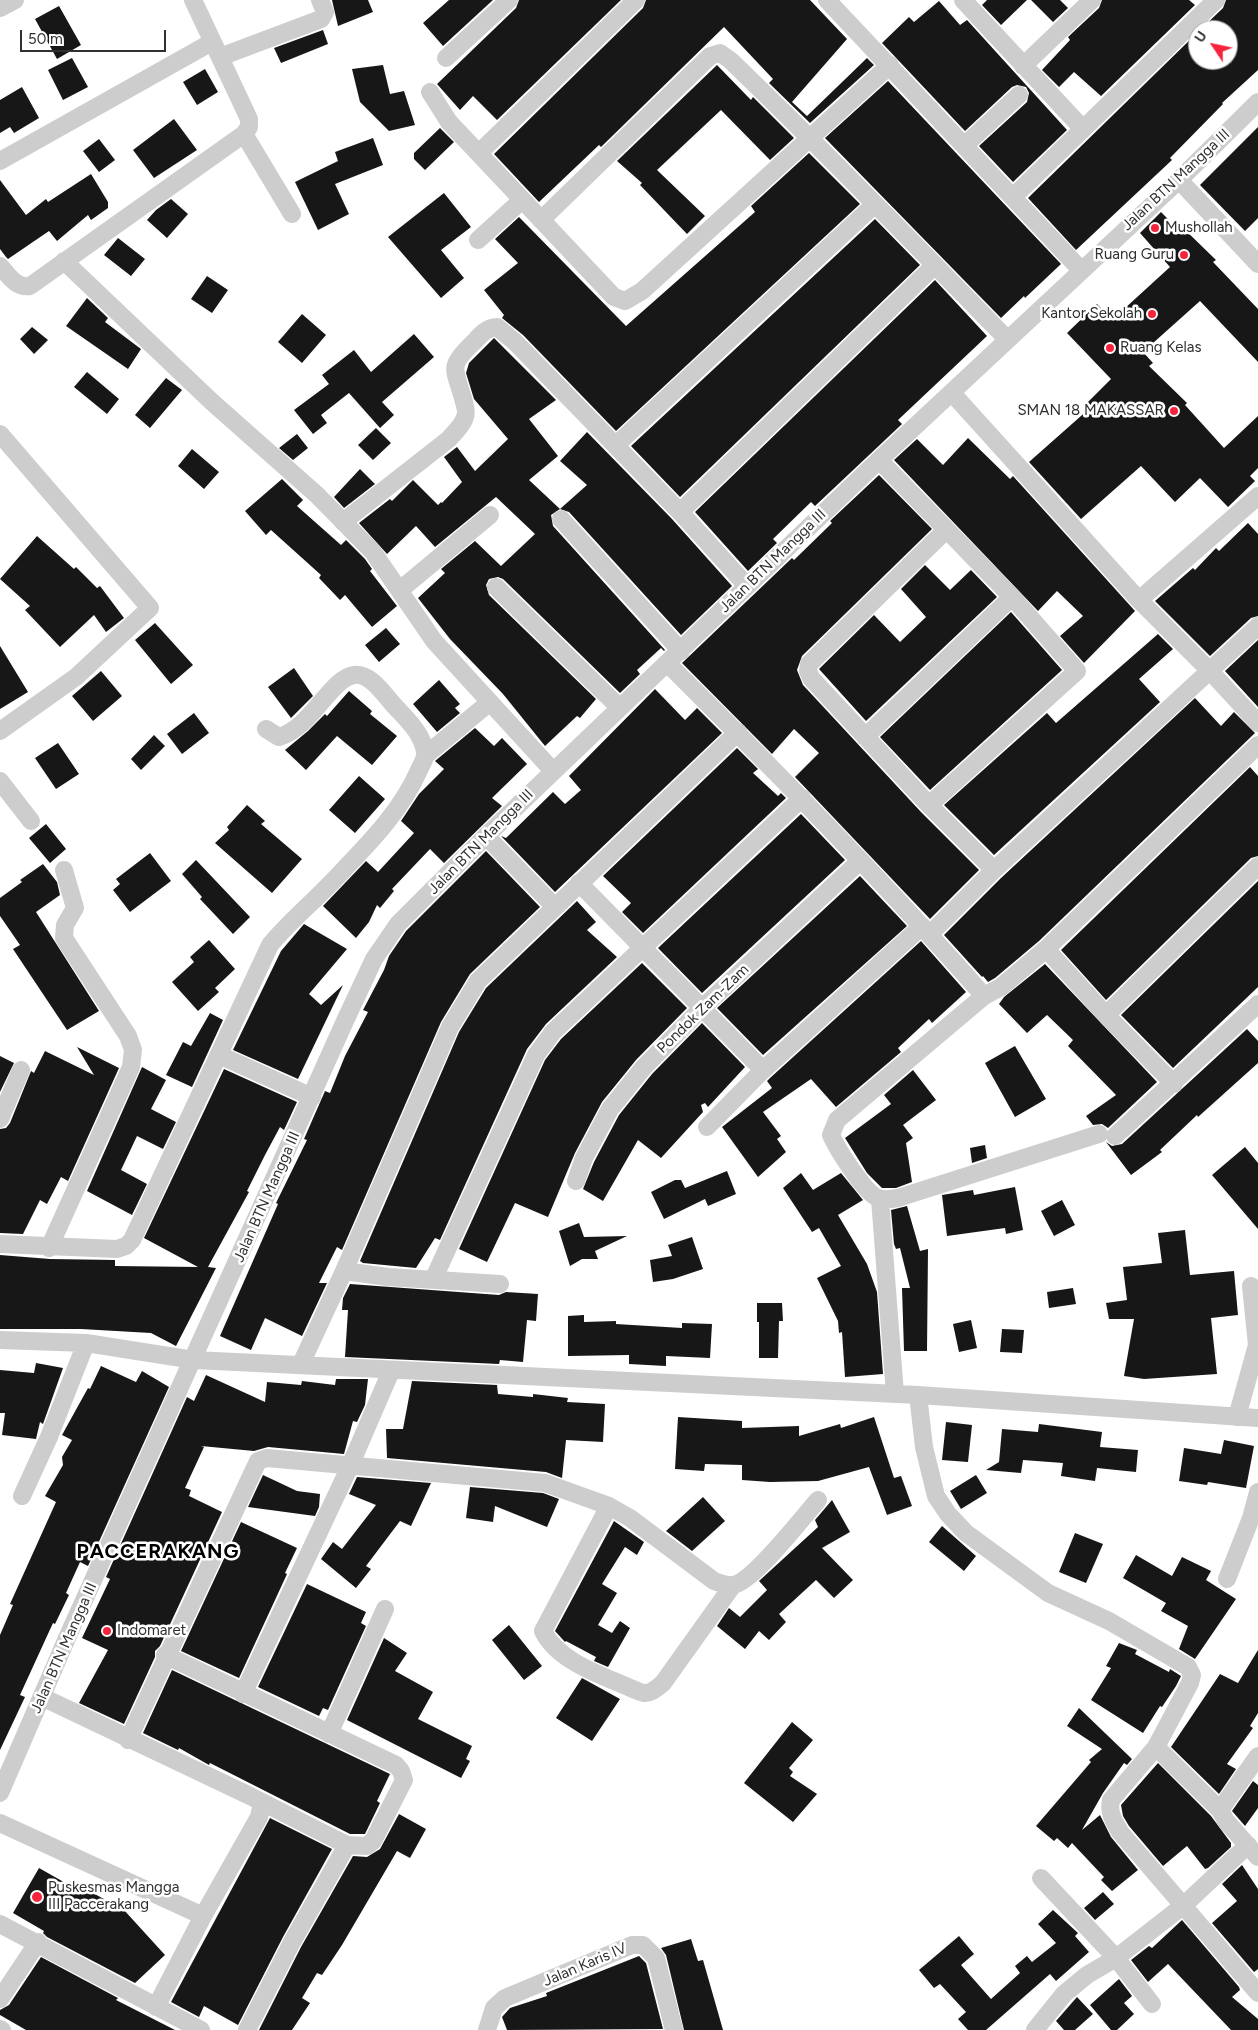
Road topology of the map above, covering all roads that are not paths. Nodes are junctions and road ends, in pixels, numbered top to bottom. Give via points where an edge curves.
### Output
1 (15, 0) edge
2 (193, 0) edge
3 (320, 0) edge
4 (509, 0) edge
5 (636, 0) edge
6 (827, 0) edge
7 (964, 0) edge
8 (1092, 0) edge
9 (1216, 0) edge
10 (0, 8) edge
11 (216, 49) junction
12 (446, 58) dead end
13 (890, 65) junction
14 (1023, 66) junction
15 (430, 92) dead end
16 (1019, 95) dead end
17 (1258, 102) edge
18 (1082, 128) junction
19 (244, 134) junction
20 (811, 138) junction
21 (965, 145) junction
22 (479, 153) junction
23 (0, 162) edge
24 (1179, 180) junction
25 (1013, 197) junction
26 (522, 200) junction
27 (874, 205) junction
28 (292, 214) dead end
29 (540, 220) junction
30 (478, 240) dead end
31 (1254, 253) edge
32 (64, 261) junction
33 (935, 265) junction
34 (0, 266) edge
35 (1080, 270) junction
36 (1007, 339) junction
37 (952, 393) junction
38 (0, 434) edge
39 (616, 445) junction
40 (878, 460) junction
41 (1258, 496) edge
42 (680, 512) junction
43 (490, 515) dead end
44 (561, 519) dead end
45 (343, 522) junction
46 (946, 530) junction
47 (747, 586) junction
48 (496, 587) dead end
49 (400, 590) junction
50 (1012, 596) junction
51 (1139, 600) junction
52 (1258, 626) edge
53 (681, 651) junction
54 (667, 663) junction
55 (1209, 670) junction
56 (490, 702) junction
57 (620, 708) junction
58 (1258, 723) edge
59 (266, 729) dead end
60 (0, 731) edge
61 (738, 732) junction
62 (864, 737) junction
63 (1258, 745) edge
64 (426, 755) junction
65 (553, 772) junction
66 (0, 780) edge
67 (802, 798) junction
68 (929, 805) junction
69 (32, 821) dead end
70 (486, 836) junction
71 (860, 861) junction
72 (1258, 866) edge
73 (64, 870) dead end
74 (994, 870) junction
75 (579, 883) junction
76 (554, 906) junction
77 (926, 930) junction
78 (642, 948) junction
79 (1046, 949) junction
80 (984, 996) junction
81 (1258, 1004) edge
82 (701, 1009) junction
83 (1106, 1015) junction
84 (219, 1055) junction
85 (21, 1070) dead end
86 (763, 1070) junction
87 (1174, 1084) junction
88 (312, 1097) junction
89 (0, 1119) edge
90 (707, 1127) dead end
91 (576, 1181) dead end
92 (880, 1199) junction
93 (0, 1244) edge
94 (49, 1248) junction
95 (344, 1271) junction
96 (434, 1278) junction
97 (500, 1284) dead end
98 (1251, 1286) dead end
99 (0, 1340) edge
100 (86, 1343) junction
101 (194, 1360) junction
102 (301, 1364) junction
103 (391, 1370) junction
104 (895, 1394) junction
105 (918, 1394) junction
106 (1237, 1417) junction
107 (1258, 1418) edge
108 (350, 1466) junction
109 (1258, 1492) edge
110 (22, 1496) dead end
111 (818, 1500) dead end
112 (608, 1506) junction
113 (1228, 1579) dead end
114 (733, 1585) junction
115 (385, 1609) dead end
116 (165, 1655) junction
117 (243, 1694) junction
118 (42, 1698) junction
119 (329, 1734) junction
120 (128, 1740) junction
121 (1156, 1747) junction
122 (1258, 1756) edge
123 (0, 1792) edge
124 (262, 1804) junction
125 (1220, 1810) junction
126 (0, 1823) edge
127 (347, 1845) junction
128 (1253, 1851) edge
129 (1041, 1878) dead end
130 (1184, 1905) junction
131 (202, 1916) junction
132 (0, 1924) edge
133 (38, 1942) junction
134 (1116, 1958) junction
135 (1258, 1993) edge
136 (0, 1999) edge
137 (1152, 2004) dead end
138 (156, 2007) junction
139 (1040, 2028) edge
140 (201, 2030) edge
141 (247, 2030) edge
142 (487, 2030) edge
143 (674, 2030) edge

1 - 10 street
2 - 11 street
3 - 11 street via 325,12 320,19
4 - 12 street
5 - 22 street
6 - 13 street
7 - 14 street
8 - 14 street
9 - 18 street
11 - 19 street via 249,119 250,127
11 - 23 street
13 - 20 street
13 - 21 street
14 - 18 street
15 - 22 street via 448,122
16 - 21 street
17 - 24 street, Jalan BTN Mangga III
18 - 25 street
19 - 28 street
19 - 32 street
20 - 27 street
20 - 29 street via 642,291 626,301 614,297
20 - 29 street via 725,55 714,53
21 - 25 street
22 - 26 street
24 - 31 street
24 - 35 street, Jalan BTN Mangga III
25 - 35 street
26 - 29 street
26 - 30 street
27 - 33 street
27 - 39 street
32 - 34 street via 24,287
32 - 45 street
33 - 36 street
33 - 42 street
35 - 36 street, Jalan BTN Mangga III
36 - 37 street, Jalan BTN Mangga III
37 - 40 street, Jalan BTN Mangga III
37 - 51 street
38 - 60 street via 150,608 76,677
39 - 42 street
39 - 45 street via 515,342 494,327 485,331 456,363 455,373 466,407 466,417 460,427
40 - 46 street
40 - 47 street, Jalan BTN Mangga III
41 - 51 street
42 - 47 street
43 - 49 street
44 - 53 street
45 - 49 street via 373,552
46 - 50 street
46 - 62 street via 808,667 811,678
47 - 53 street, Jalan BTN Mangga III
48 - 57 street
49 - 56 street via 434,641
50 - 62 street
50 - 68 street via 1076,671
51 - 55 street
52 - 55 street
53 - 54 street, Jalan BTN Mangga III
54 - 57 street, Jalan BTN Mangga III
54 - 61 street
55 - 58 street
55 - 74 street
56 - 64 street
56 - 65 street
57 - 65 street, Jalan BTN Mangga III
59 - 64 street via 279,737 291,734 307,721 343,680 352,675 361,676 373,682 414,727
61 - 67 street
61 - 75 street
62 - 68 street
63 - 79 street
64 - 84 street via 402,803 361,851 270,945
65 - 70 street, Jalan BTN Mangga III
66 - 69 street
67 - 71 street
67 - 78 street
68 - 74 street
70 - 76 street
70 - 88 street, Jalan BTN Mangga III via 398,924 374,959
71 - 77 street
71 - 82 street, Pondok Zam-Zam
72 - 83 street
73 - 94 street via 74,908 64,938 128,1036 133,1050 132,1067
74 - 77 street
75 - 76 street
75 - 78 street
76 - 95 street via 478,981 464,1002
77 - 80 street
77 - 86 street
78 - 82 street
78 - 96 street via 553,1032 536,1055
79 - 80 street via 1001,987
79 - 83 street
80 - 92 street via 837,1120 832,1129 834,1143 865,1186
81 - 87 street
82 - 86 street
82 - 91 street, Pondok Zam-Zam via 615,1102 584,1158
83 - 87 street
84 - 88 street
84 - 94 street via 132,1240 117,1249
85 - 89 street
86 - 90 street
87 - 92 street via 1107,1135 898,1198
88 - 101 street, Jalan BTN Mangga III
92 - 104 street
93 - 94 street
95 - 96 street via 388,1277
95 - 102 street
96 - 97 street
98 - 106 street via 1257,1345
99 - 100 street
100 - 101 street
100 - 110 street via 50,1437
101 - 102 street
101 - 118 street, Jalan BTN Mangga III
102 - 103 street
103 - 104 street
103 - 108 street
104 - 105 street
105 - 106 street
105 - 121 street via 924,1447 936,1496 966,1533 1048,1593 1108,1621 1188,1667 1192,1675 1190,1683
106 - 107 street
108 - 112 street via 545,1483
108 - 116 street via 267,1458 258,1461
108 - 117 street
109 - 113 street
111 - 114 street via 753,1574
112 - 114 street via 637,1522 714,1581
112 - 114 street via 543,1631 547,1639 567,1656 597,1674 645,1694 654,1691
115 - 119 street
116 - 117 street
116 - 120 street
117 - 119 street
118 - 120 street
118 - 123 street, Jalan BTN Mangga III
119 - 127 street via 396,1765 404,1780 373,1841 367,1846
120 - 124 street
121 - 125 street
121 - 130 street via 1111,1800 1109,1809 1120,1832
122 - 125 street
124 - 127 street
124 - 131 street via 259,1817
125 - 128 street
126 - 131 street
127 - 141 street
128 - 130 street
129 - 134 street
130 - 134 street
130 - 135 street
131 - 138 street
132 - 133 street
133 - 136 street
133 - 138 street
134 - 137 street
134 - 139 street via 1087,1975 1064,1994
138 - 140 street
142 - 143 street, Jalan Karis IV via 494,2008 504,1998 632,1945 643,1945 656,1958

